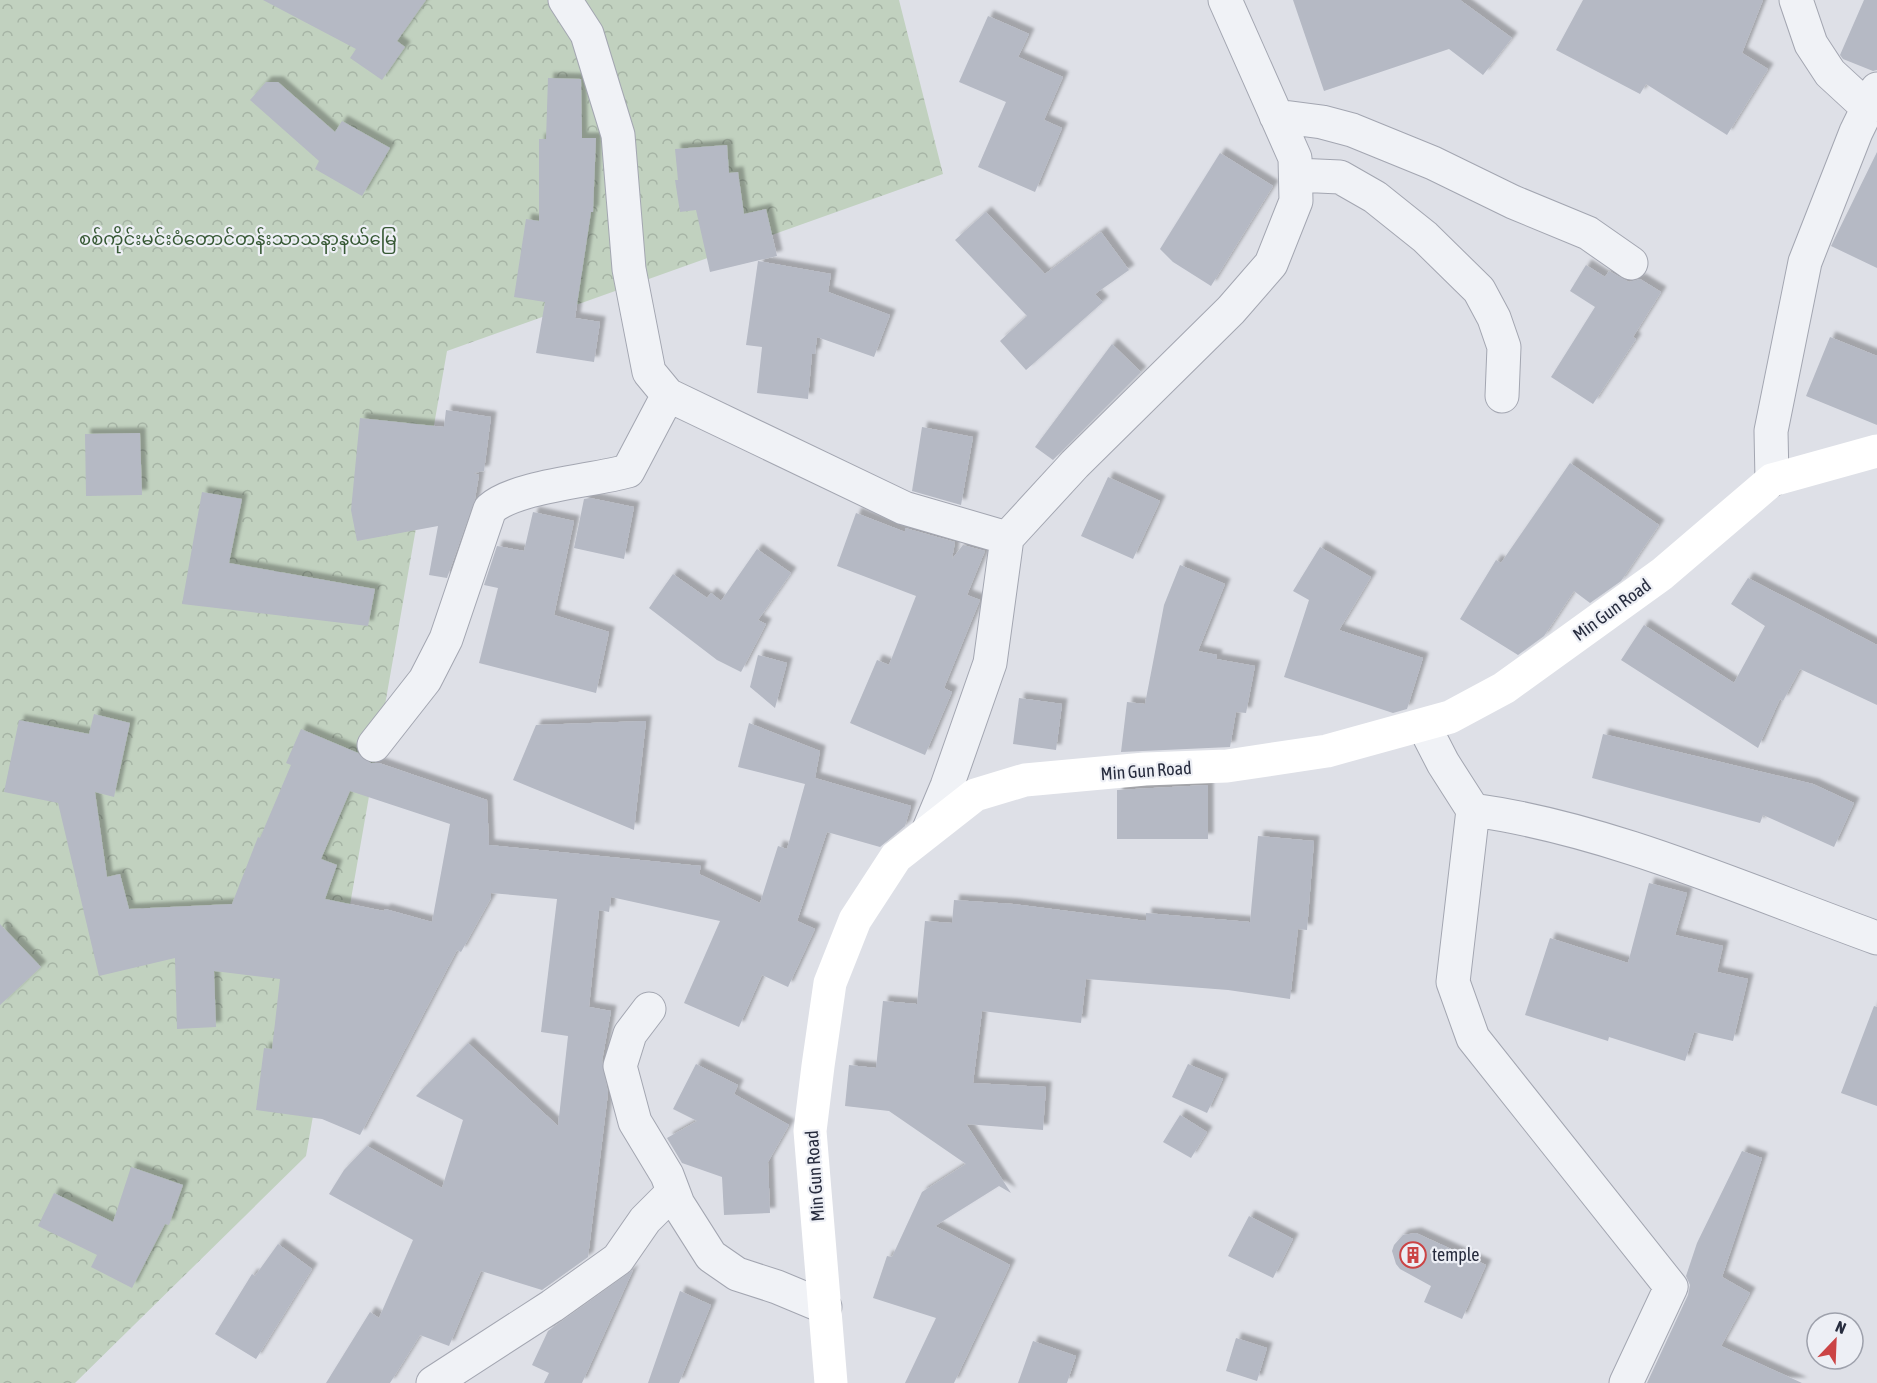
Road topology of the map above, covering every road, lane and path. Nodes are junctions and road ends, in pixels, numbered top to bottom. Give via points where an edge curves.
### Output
1 (565, 0) edge
2 (1225, 0) edge
3 (1796, 0) edge
4 (1872, 98) edge
5 (1276, 116) junction
6 (1296, 175) junction
7 (1631, 263) dead end
8 (668, 395) junction
9 (1502, 396) dead end
10 (1877, 451) edge
11 (1772, 480) junction
12 (1007, 538) junction
13 (1424, 726) junction
14 (374, 745) dead end
15 (1473, 810) junction
16 (928, 829) junction
17 (1877, 938) edge
18 (649, 1008) dead end
19 (673, 1192) junction
20 (825, 1307) junction
21 (433, 1383) edge
22 (831, 1383) edge
23 (1626, 1383) edge

1 - 8 street via 587,34 618,135 628,269 649,372
2 - 5 street
3 - 4 street via 1811,44 1830,73
4 - 11 street via 1805,262 1771,430
5 - 6 street via 1295,158
5 - 7 street via 1352,130 1433,163 1588,233
6 - 9 street via 1340,177 1375,197 1425,237 1479,290 1504,347
6 - 12 street via 1296,201 1271,264 1231,310 1074,464
8 - 12 street via 904,508
8 - 14 street via 628,471 537,489 498,501 490,509 446,639 425,680
10 - 11 street, Min Gun Road
11 - 13 street, Min Gun Road via 1662,574 1504,688 1450,717
12 - 16 street via 990,663
13 - 15 street
13 - 16 street, Min Gun Road via 1327,751 1227,766 1025,780 975,795
15 - 17 street via 1521,817 1599,837
15 - 23 street via 1453,982 1473,1038 1671,1287
16 - 20 street, Min Gun Road via 896,857 855,920 830,983 810,1131
18 - 19 street via 630,1034 620,1066 635,1122
19 - 20 street via 711,1256 736,1274
19 - 21 street via 645,1220 618,1259
20 - 22 street, Min Gun Road

